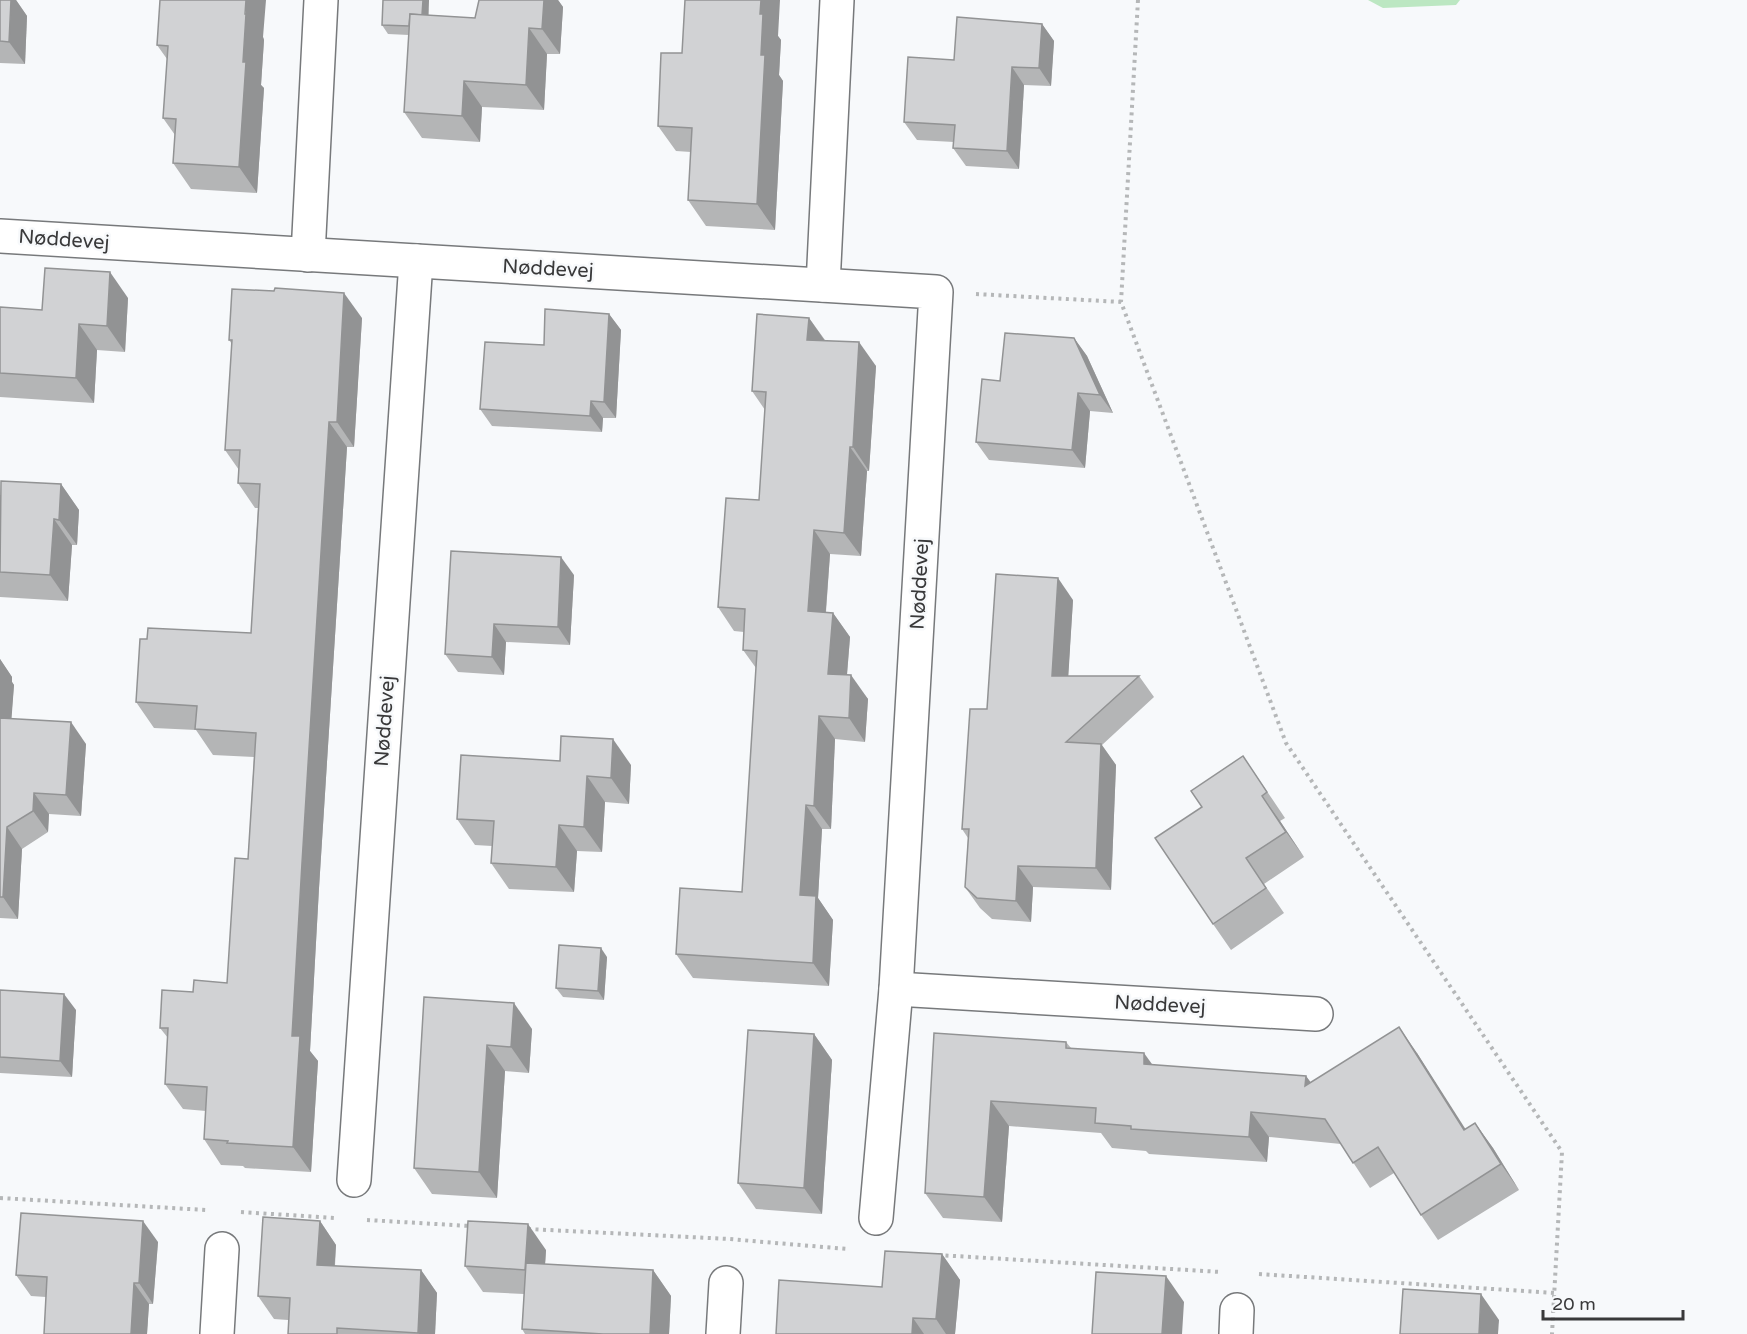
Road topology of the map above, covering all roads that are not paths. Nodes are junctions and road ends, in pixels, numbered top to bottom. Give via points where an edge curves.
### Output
1 (321, 0) edge
2 (837, 0) edge
3 (0, 236) edge
4 (308, 255) junction
5 (416, 261) junction
6 (823, 285) junction
7 (896, 989) junction
8 (1316, 1014) dead end
9 (354, 1180) dead end
10 (876, 1218) dead end
11 (222, 1249) dead end
12 (726, 1282) dead end
13 (217, 1334) edge
14 (723, 1334) edge

1 - 4 street
2 - 6 street
3 - 4 street, Nøddevej
4 - 5 street, Nøddevej
5 - 6 street, Nøddevej
5 - 9 street, Nøddevej
6 - 7 street, Nøddevej via 936,292
7 - 8 street, Nøddevej
7 - 10 street, Nøddevej
11 - 13 street
12 - 14 street

